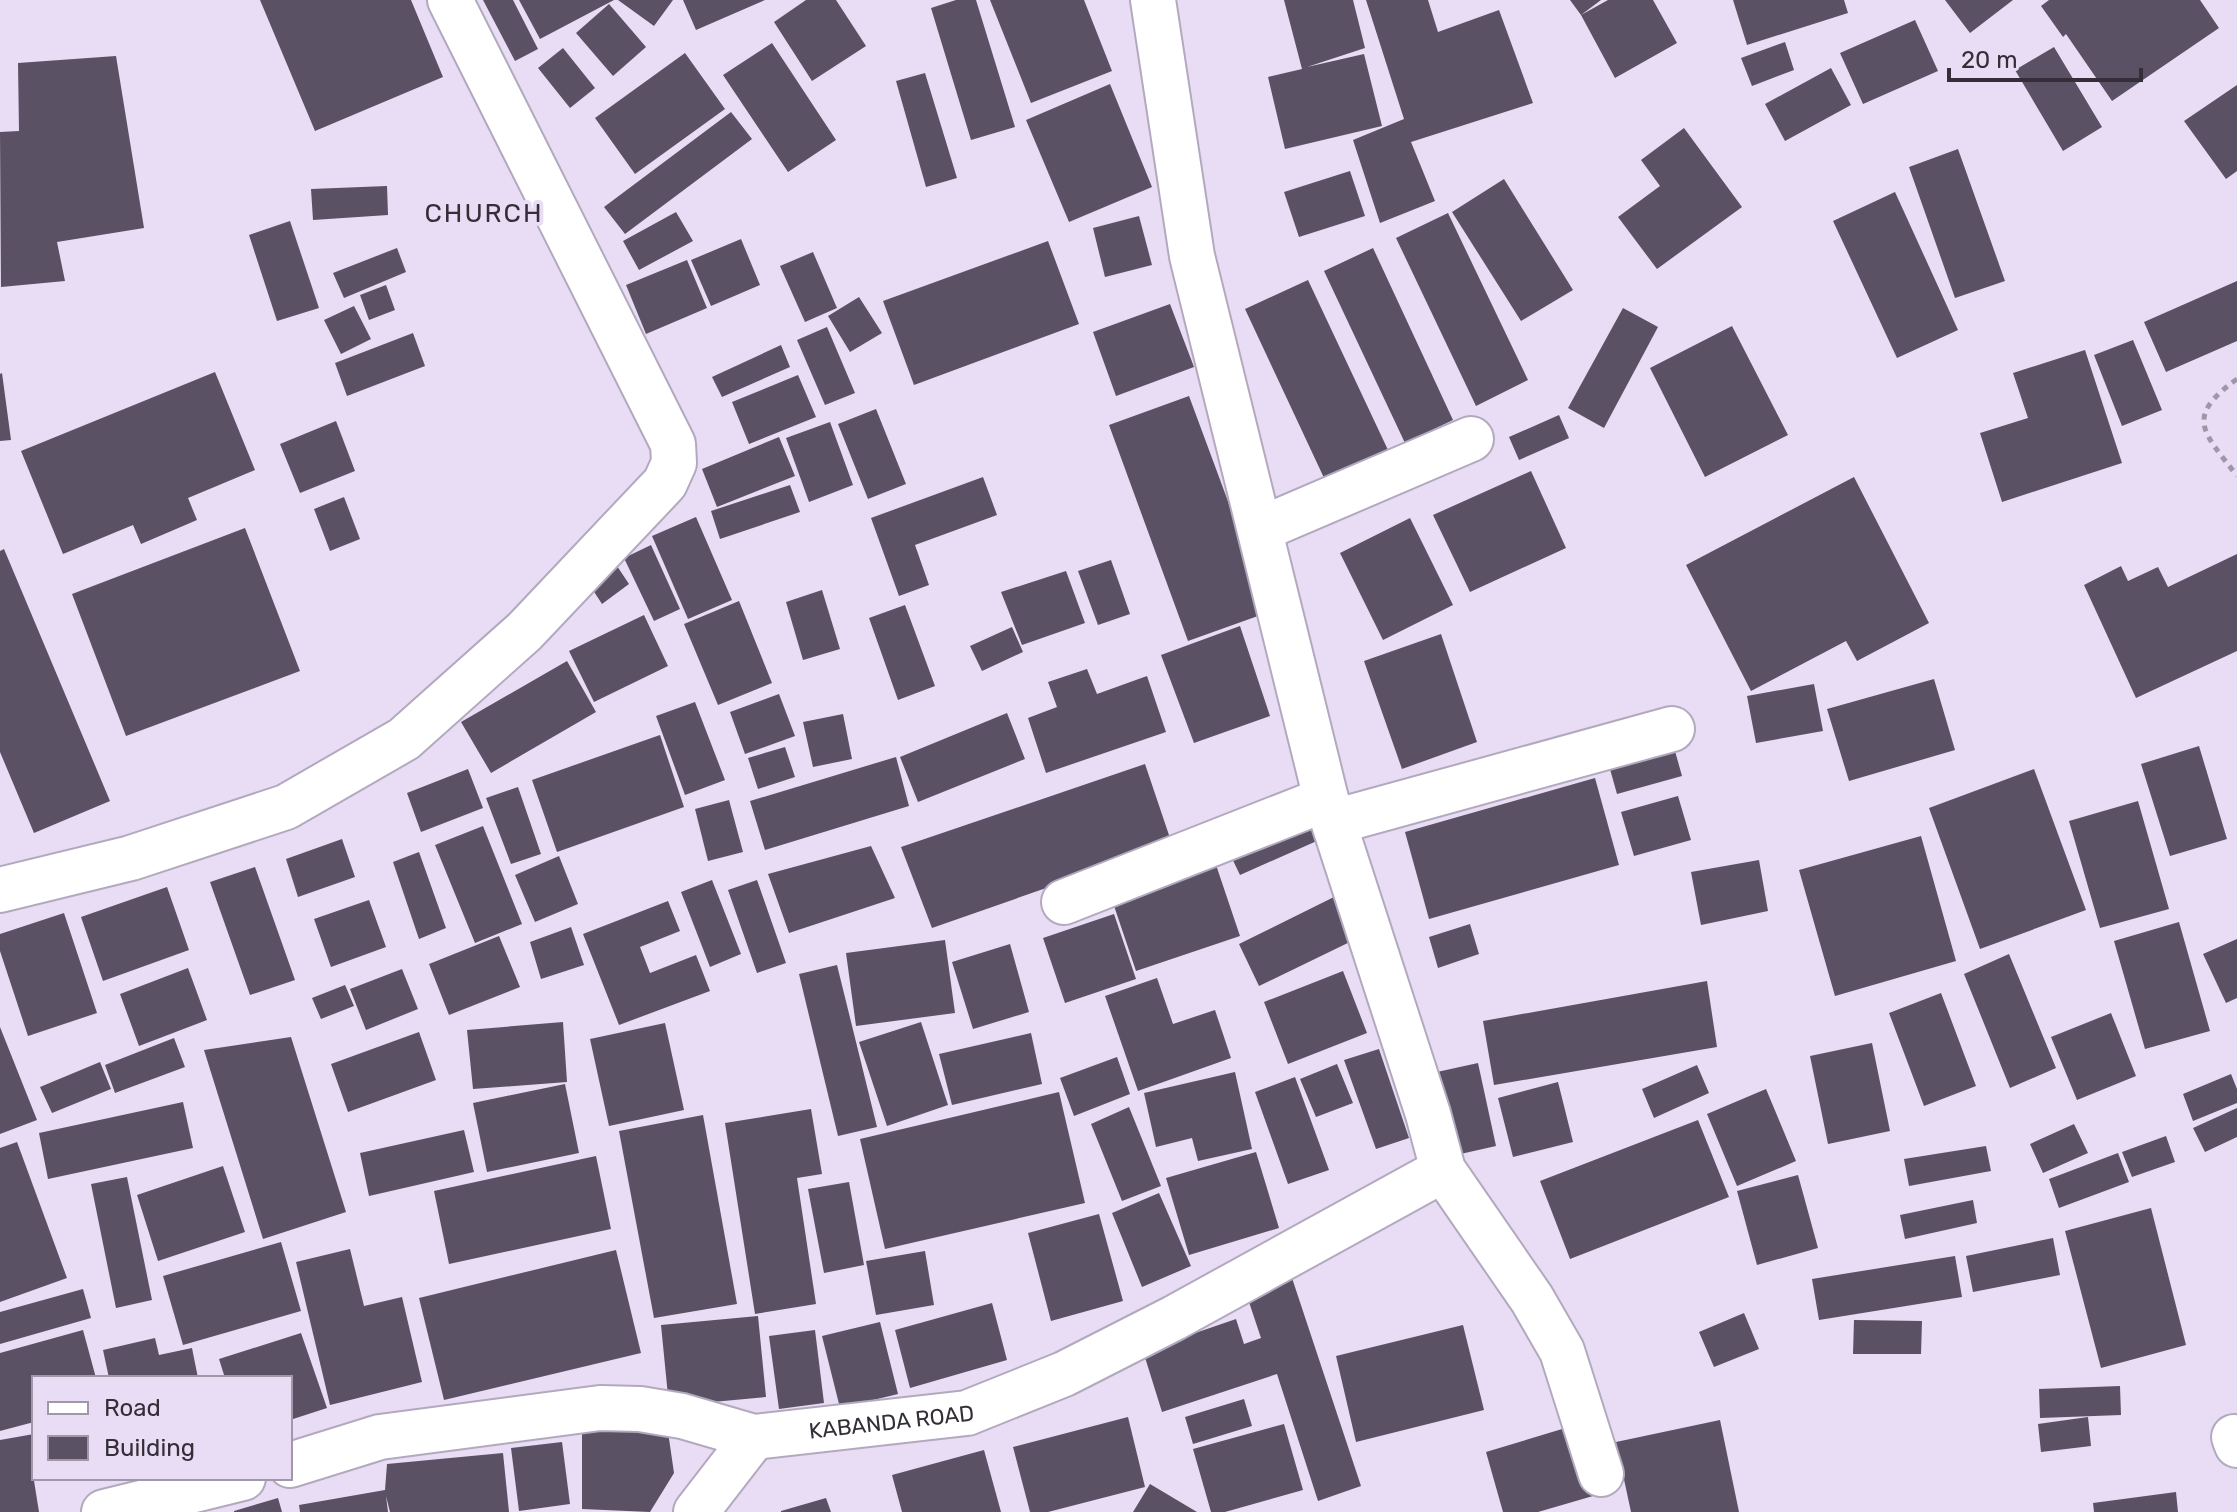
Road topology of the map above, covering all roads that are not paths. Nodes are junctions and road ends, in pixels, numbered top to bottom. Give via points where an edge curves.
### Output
1 (450, 0) edge
2 (1153, 0) edge
3 (1471, 439) dead end
4 (1261, 529) junction
5 (1672, 729) dead end
6 (1330, 810) junction
7 (0, 890) edge
8 (1064, 902) dead end
9 (1443, 1170) junction
10 (754, 1437) junction
11 (292, 1464) edge
12 (1601, 1474) dead end
13 (235, 1480) edge
14 (104, 1512) edge
15 (696, 1512) edge

1 - 7 street via 673,444 674,463 665,483 525,631 404,739 286,807 131,858
2 - 4 street via 1192,256
3 - 4 street
4 - 6 street
5 - 6 street
6 - 8 street
6 - 9 street
9 - 10 street, KABANDA ROAD via 1161,1325 1064,1374 967,1413
9 - 12 street via 1562,1351
10 - 11 street, KABANDA ROAD via 682,1416 600,1408 380,1437
10 - 15 street
13 - 14 street

